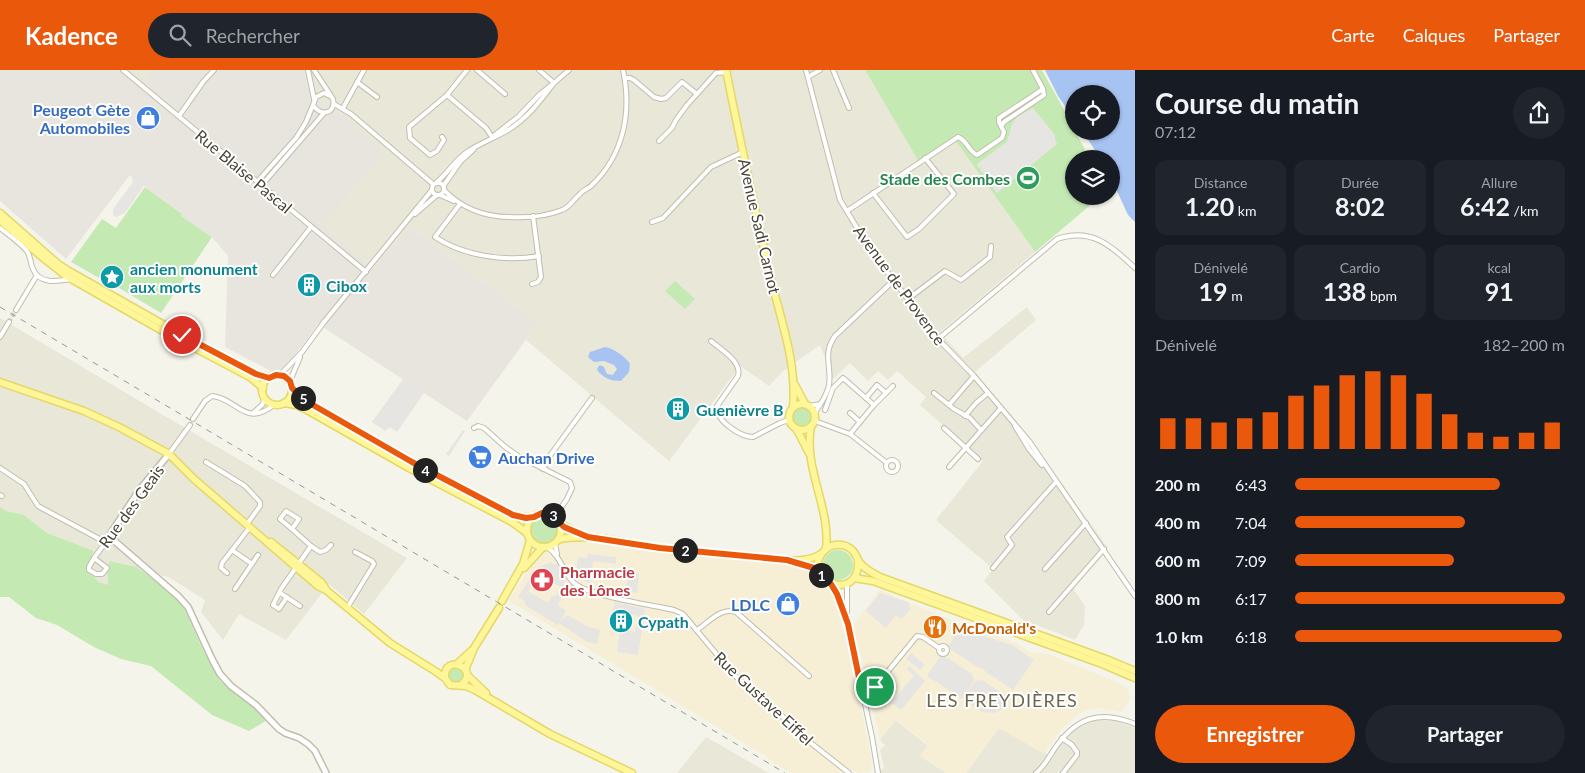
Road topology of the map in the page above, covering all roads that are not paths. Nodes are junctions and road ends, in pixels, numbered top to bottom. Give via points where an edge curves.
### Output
1 (123, 70) edge
2 (214, 70) edge
3 (308, 70) edge
4 (314, 70) edge
5 (364, 70) edge
6 (467, 70) edge
7 (477, 70) edge
8 (539, 70) edge
9 (569, 70) edge
10 (623, 70) edge
11 (806, 70) edge
12 (820, 70) edge
13 (833, 70) edge
14 (1034, 70) edge
15 (726, 71) edge
16 (808, 77) junction
17 (624, 78) junction
18 (357, 82) junction
19 (554, 83) junction
20 (505, 94) dead end
21 (697, 94) junction
22 (447, 95) junction
23 (330, 96) junction
24 (377, 97) dead end
25 (314, 99) junction
26 (334, 104) junction
27 (313, 105) junction
28 (343, 108) junction
29 (849, 108) dead end
30 (324, 113) junction
31 (179, 116) junction
32 (442, 137) dead end
33 (492, 137) junction
34 (659, 141) dead end
35 (478, 146) junction
36 (743, 152) junction
37 (926, 158) junction
38 (257, 182) junction
39 (435, 183) junction
40 (261, 186) junction
41 (444, 188) junction
42 (432, 190) junction
43 (873, 193) junction
44 (439, 195) junction
45 (458, 203) junction
46 (847, 211) junction
47 (0, 213) edge
48 (532, 216) junction
49 (409, 219) junction
50 (0, 220) edge
51 (652, 222) dead end
52 (311, 227) junction
53 (0, 228) edge
54 (991, 246) dead end
55 (539, 256) junction
56 (1135, 268) edge
57 (366, 272) junction
58 (274, 275) dead end
59 (38, 276) junction
60 (71, 279) junction
61 (893, 281) junction
62 (532, 284) dead end
63 (908, 299) junction
64 (16, 310) tunnel mouth
65 (9, 322) tunnel mouth
66 (0, 338) edge
67 (938, 339) junction
68 (711, 341) dead end
69 (302, 352) junction
70 (280, 375) junction
71 (974, 376) junction
72 (269, 378) junction
73 (290, 381) junction
74 (0, 382) edge
75 (794, 382) junction
76 (893, 386) dead end
77 (263, 388) junction
78 (292, 388) junction
79 (934, 392) dead end
80 (886, 393) junction
81 (988, 393) junction
82 (265, 398) junction
83 (592, 398) dead end
84 (866, 398) junction
85 (821, 402) junction
86 (284, 403) junction
87 (275, 404) junction
88 (808, 405) junction
89 (874, 405) junction
90 (949, 405) junction
91 (792, 407) junction
92 (1001, 408) junction
93 (825, 410) dead end
94 (253, 413) junction
95 (850, 413) dead end
96 (965, 416) junction
97 (193, 419) dead end
98 (788, 420) junction
99 (813, 420) junction
100 (860, 422) junction
101 (190, 425) dead end
102 (474, 428) dead end
103 (944, 428) dead end
104 (797, 430) junction
105 (981, 430) junction
106 (850, 434) junction
107 (965, 448) junction
108 (169, 454) junction
109 (811, 459) junction
110 (978, 459) dead end
111 (206, 462) dead end
112 (887, 463) dead end
113 (949, 467) dead end
114 (0, 468) edge
115 (543, 469) junction
116 (1056, 482) junction
117 (554, 516) junction
118 (534, 517) junction
119 (1086, 523) junction
120 (561, 524) junction
121 (249, 525) junction
122 (292, 529) junction
123 (827, 529) junction
124 (111, 535) junction
125 (529, 536) junction
126 (588, 537) junction
127 (557, 541) junction
128 (104, 542) junction
129 (331, 544) dead end
130 (839, 545) junction
131 (311, 546) junction
132 (545, 547) junction
133 (826, 548) junction
134 (1104, 549) junction
135 (232, 550) junction
136 (355, 552) dead end
137 (821, 554) junction
138 (258, 555) dead end
139 (557, 556) junction
140 (94, 558) junction
141 (787, 560) junction
142 (858, 561) junction
143 (252, 564) junction
144 (298, 566) junction
145 (993, 568) dead end
146 (1045, 569) dead end
147 (819, 571) junction
148 (227, 573) dead end
149 (518, 575) junction
150 (854, 578) junction
151 (847, 583) junction
152 (831, 584) junction
153 (234, 589) dead end
154 (280, 593) junction
155 (1135, 596) edge
156 (287, 597) junction
157 (300, 606) dead end
158 (347, 608) junction
159 (1049, 612) dead end
160 (848, 624) junction
161 (697, 630) junction
162 (1034, 636) junction
163 (474, 648) junction
164 (940, 648) dead end
165 (423, 664) junction
166 (457, 664) junction
167 (448, 667) junction
168 (1135, 671) edge
169 (466, 672) junction
170 (809, 676) dead end
171 (445, 678) junction
172 (1135, 678) edge
173 (461, 685) junction
174 (862, 692) junction
175 (492, 699) junction
176 (1135, 724) edge
177 (1062, 738) junction
178 (326, 773) edge
179 (632, 773) edge
180 (849, 773) edge
181 (878, 773) edge
182 (1036, 773) edge
183 (1063, 773) edge

1 - 31 street, Rue Blaise Pascal
2 - 31 street
3 - 25 street
4 - 23 street
5 - 18 street
6 - 22 street
7 - 20 street
8 - 19 street
9 - 19 street
10 - 17 street
11 - 16 street, Avenue de Provence
12 - 16 street
13 - 29 street
14 - 37 street via 1043,89 999,118 1004,132 1002,138 977,155 958,136
15 - 21 street via 716,74
15 - 36 main road, Avenue Sadi Carnot
16 - 46 street, Avenue de Provence via 840,200
17 - 21 street via 634,80 657,98 666,98 682,82
17 - 48 street via 626,121 610,164 572,204 562,210
18 - 24 street
18 - 28 street
19 - 33 street via 522,120
21 - 34 street
22 - 32 street via 409,127 410,138 430,155 437,151 444,140
22 - 33 street
23 - 25 street via 324,93
23 - 26 street
25 - 27 street
26 - 28 street
26 - 30 street
27 - 30 street via 318,112
27 - 38 street via 296,138
28 - 39 street
30 - 40 street
31 - 38 street, Rue Blaise Pascal
33 - 35 street
35 - 39 street via 461,156
35 - 41 street via 460,162
36 - 51 street via 711,167 664,218
36 - 75 main road, Avenue Sadi Carnot
37 - 43 street
37 - 43 street via 954,194 907,237
38 - 40 street, Rue Blaise Pascal
39 - 41 street
39 - 42 street
40 - 52 street, Rue Blaise Pascal
41 - 44 street
41 - 45 street
42 - 44 street
42 - 49 street
43 - 46 street
44 - 45 street
44 - 49 street
45 - 48 street via 489,215
45 - 55 street via 435,237 462,250 486,255 509,258
46 - 61 street, Avenue de Provence
47 - 72 main road via 69,271 182,335
48 - 55 street
49 - 57 street
50 - 60 main road
52 - 57 street, Rue Blaise Pascal
52 - 58 street
53 - 59 street via 27,252
54 - 63 street via 990,257 961,280 945,271
55 - 62 street via 541,277
56 - 67 street via 1098,239 1077,236 1057,239
57 - 69 street
59 - 60 street via 49,282
59 - 64 street
60 - 77 main road via 250,377
61 - 63 street, Avenue de Provence
61 - 85 street via 830,343 828,388
63 - 67 street, Avenue de Provence
65 - 66 street
67 - 71 street, Avenue de Provence
68 - 98 street via 737,365 739,372 717,406 721,420 739,433 754,437
69 - 70 street
69 - 73 street
70 - 72 main road
70 - 73 main road
71 - 81 street, Avenue de Provence
71 - 90 street
72 - 77 main road
73 - 78 main road
74 - 108 main road via 84,411
75 - 88 main road, Avenue Sadi Carnot
75 - 91 main road, Avenue Sadi Carnot
76 - 80 street
77 - 82 main road
78 - 86 main road
78 - 118 main road via 314,406 445,480 513,515
79 - 90 street
80 - 84 street via 877,385
80 - 89 street
81 - 92 street, Avenue de Provence
81 - 96 street
82 - 87 main road
82 - 94 street
83 - 115 street
84 - 89 street
84 - 93 street via 843,378 834,388
85 - 88 street
85 - 99 street
86 - 87 main road
86 - 125 main road via 307,410 504,517
87 - 94 street via 263,412
88 - 91 main road
88 - 99 main road
89 - 100 street
90 - 96 street
91 - 98 main road
92 - 105 street
92 - 116 street, Avenue de Provence via 1029,441
94 - 97 street via 212,396
95 - 100 street
96 - 105 street
98 - 104 main road
99 - 104 main road via 805,430
99 - 106 street
99 - 109 main road
100 - 106 street
101 - 108 street
102 - 115 street via 484,428 509,450
103 - 107 street
104 - 109 main road
105 - 107 street
106 - 112 street
107 - 110 street
107 - 113 street
108 - 121 main road
108 - 124 street, Rue des Geais via 140,489
109 - 123 main road
111 - 121 street via 245,486 260,502
114 - 128 street via 24,484 38,506
115 - 117 street via 572,484 567,499
116 - 119 street, Avenue de Provence
116 - 145 street via 1008,537 1012,545
117 - 118 main road via 542,513
117 - 120 main road
118 - 125 main road via 528,526
119 - 134 street, Avenue de Provence
119 - 146 street
120 - 126 main road
120 - 127 main road via 562,532
121 - 135 street
121 - 144 main road
122 - 122 street via 299,519 286,511 280,519
122 - 131 street
123 - 130 main road
123 - 133 main road
124 - 128 street, Rue des Geais
124 - 178 street via 188,607 220,674 279,729 308,744
125 - 132 main road via 536,545
125 - 149 main road via 527,555
126 - 127 main road
126 - 141 main road via 660,548
127 - 132 main road
127 - 139 street, Rue Gustave Eiffel
128 - 140 street, Rue des Geais
129 - 131 street via 320,552
130 - 133 main road
130 - 142 main road via 854,551
131 - 144 street
132 - 139 street, Rue Gustave Eiffel
132 - 149 main road
133 - 137 main road
134 - 155 street, Avenue de Provence
134 - 159 street
135 - 143 street
135 - 148 street via 222,563
136 - 158 street via 372,561 373,566
137 - 141 main road via 813,559
137 - 147 main road
138 - 143 street
139 - 161 street, Rue Gustave Eiffel via 571,580 580,588 679,611
140 - 140 street, Rue des Geais via 107,568 102,574 89,570
141 - 147 main road
142 - 150 main road
142 - 162 main road via 880,577
143 - 153 street
144 - 154 street
144 - 158 main road via 321,582
147 - 152 main road
149 - 163 main road
150 - 151 main road
150 - 162 main road via 873,581
151 - 152 main road
151 - 160 street
152 - 160 street
154 - 156 street
154 - 156 street via 273,605 279,609
156 - 157 street
158 - 165 main road via 390,643
160 - 174 street
161 - 170 street via 723,612 736,612
161 - 180 street, Rue Gustave Eiffel via 740,681
162 - 168 main road
162 - 172 main road
163 - 166 main road
163 - 169 main road
164 - 174 street via 917,636 875,687
165 - 167 main road
165 - 171 main road
166 - 167 main road
166 - 169 main road
167 - 171 main road
169 - 173 main road
169 - 175 main road
171 - 173 main road via 452,686
173 - 175 main road
174 - 181 street
175 - 179 main road via 550,734
176 - 177 street via 1118,718 1094,718 1078,724
177 - 182 street
177 - 183 street via 1077,752

